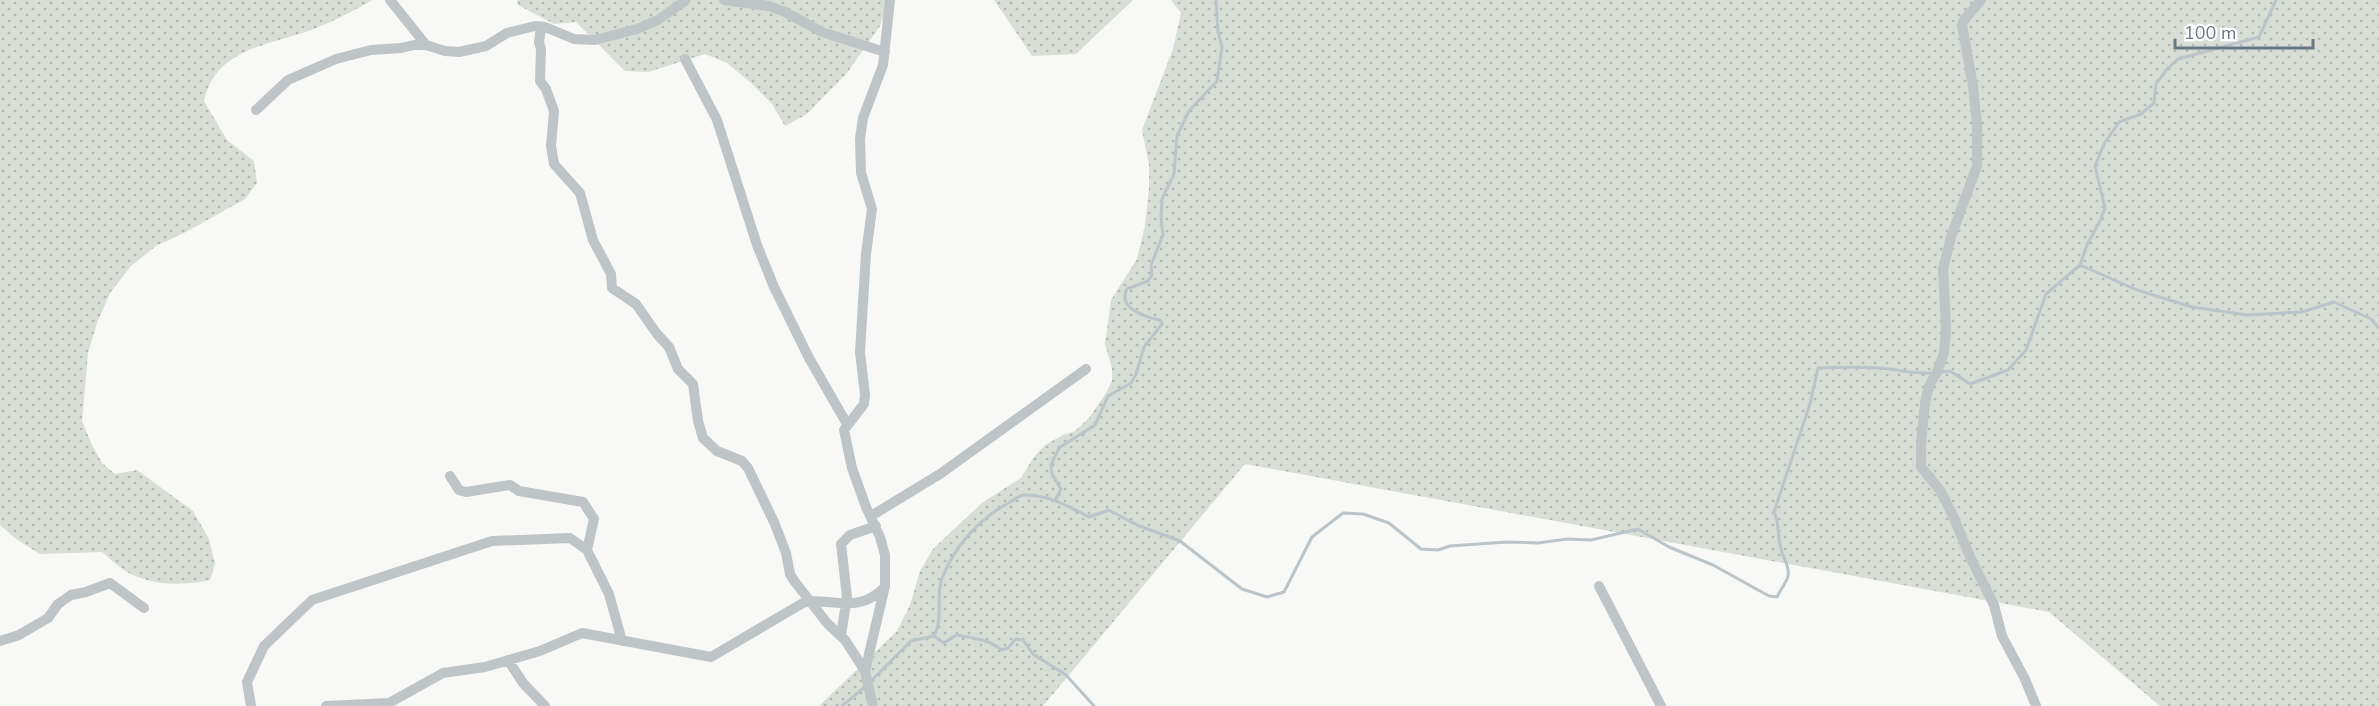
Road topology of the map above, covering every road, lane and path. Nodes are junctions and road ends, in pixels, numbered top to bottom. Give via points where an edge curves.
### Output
1 (390, 0) edge
2 (686, 0) edge
3 (724, 0) edge
4 (890, 0) edge
5 (1981, 0) edge
6 (541, 27) junction
7 (426, 45) junction
8 (885, 52) junction
9 (685, 59) dead end
10 (256, 110) dead end
11 (1086, 369) dead end
12 (847, 424) junction
13 (450, 476) dead end
14 (874, 521) junction
15 (587, 550) junction
16 (885, 586) junction
17 (1599, 586) dead end
18 (809, 601) junction
19 (847, 603) junction
20 (144, 608) dead end
21 (841, 635) junction
22 (0, 641) edge
23 (622, 641) junction
24 (508, 660) junction
25 (866, 671) junction
26 (388, 704) edge
27 (251, 706) edge
28 (326, 706) edge
29 (545, 706) edge
30 (873, 706) edge
31 (1661, 706) edge
32 (2036, 706) edge

1 - 7 street
2 - 6 street via 658,20 595,40 574,39
3 - 8 street via 769,6 822,32
4 - 8 street
5 - 32 street via 1962,25 1977,124 1977,166 1943,269 1944,353 1925,404 1921,467 1940,490 1953,516 1994,605 2002,636
6 - 7 street via 507,33 486,46 459,52
6 - 18 street via 540,81 554,111 554,164 580,193 593,240 611,274 612,288 636,304 669,347 678,369 693,384 703,438 717,451 742,461 748,468 783,542 790,573
7 - 10 street via 371,50 336,59 288,80
8 - 12 street via 860,139 861,173 872,209 860,352 865,395 860,410
9 - 12 street via 717,120 774,287
11 - 14 street
12 - 14 street via 846,442 863,500
13 - 15 street via 459,490 466,492 510,485 519,491 583,502 594,519
14 - 16 street via 885,555
14 - 19 street via 841,544
15 - 23 street via 609,594
15 - 27 street via 570,538 492,541 312,600 264,646 247,682
16 - 19 street via 867,601
16 - 25 street
17 - 31 street
18 - 19 street
18 - 21 street
18 - 23 street via 711,657
19 - 21 street
20 - 22 street via 110,583 71,595 48,618
21 - 25 street
23 - 24 street via 582,633
24 - 26 street via 443,672
24 - 29 street
25 - 30 street
26 - 28 street

